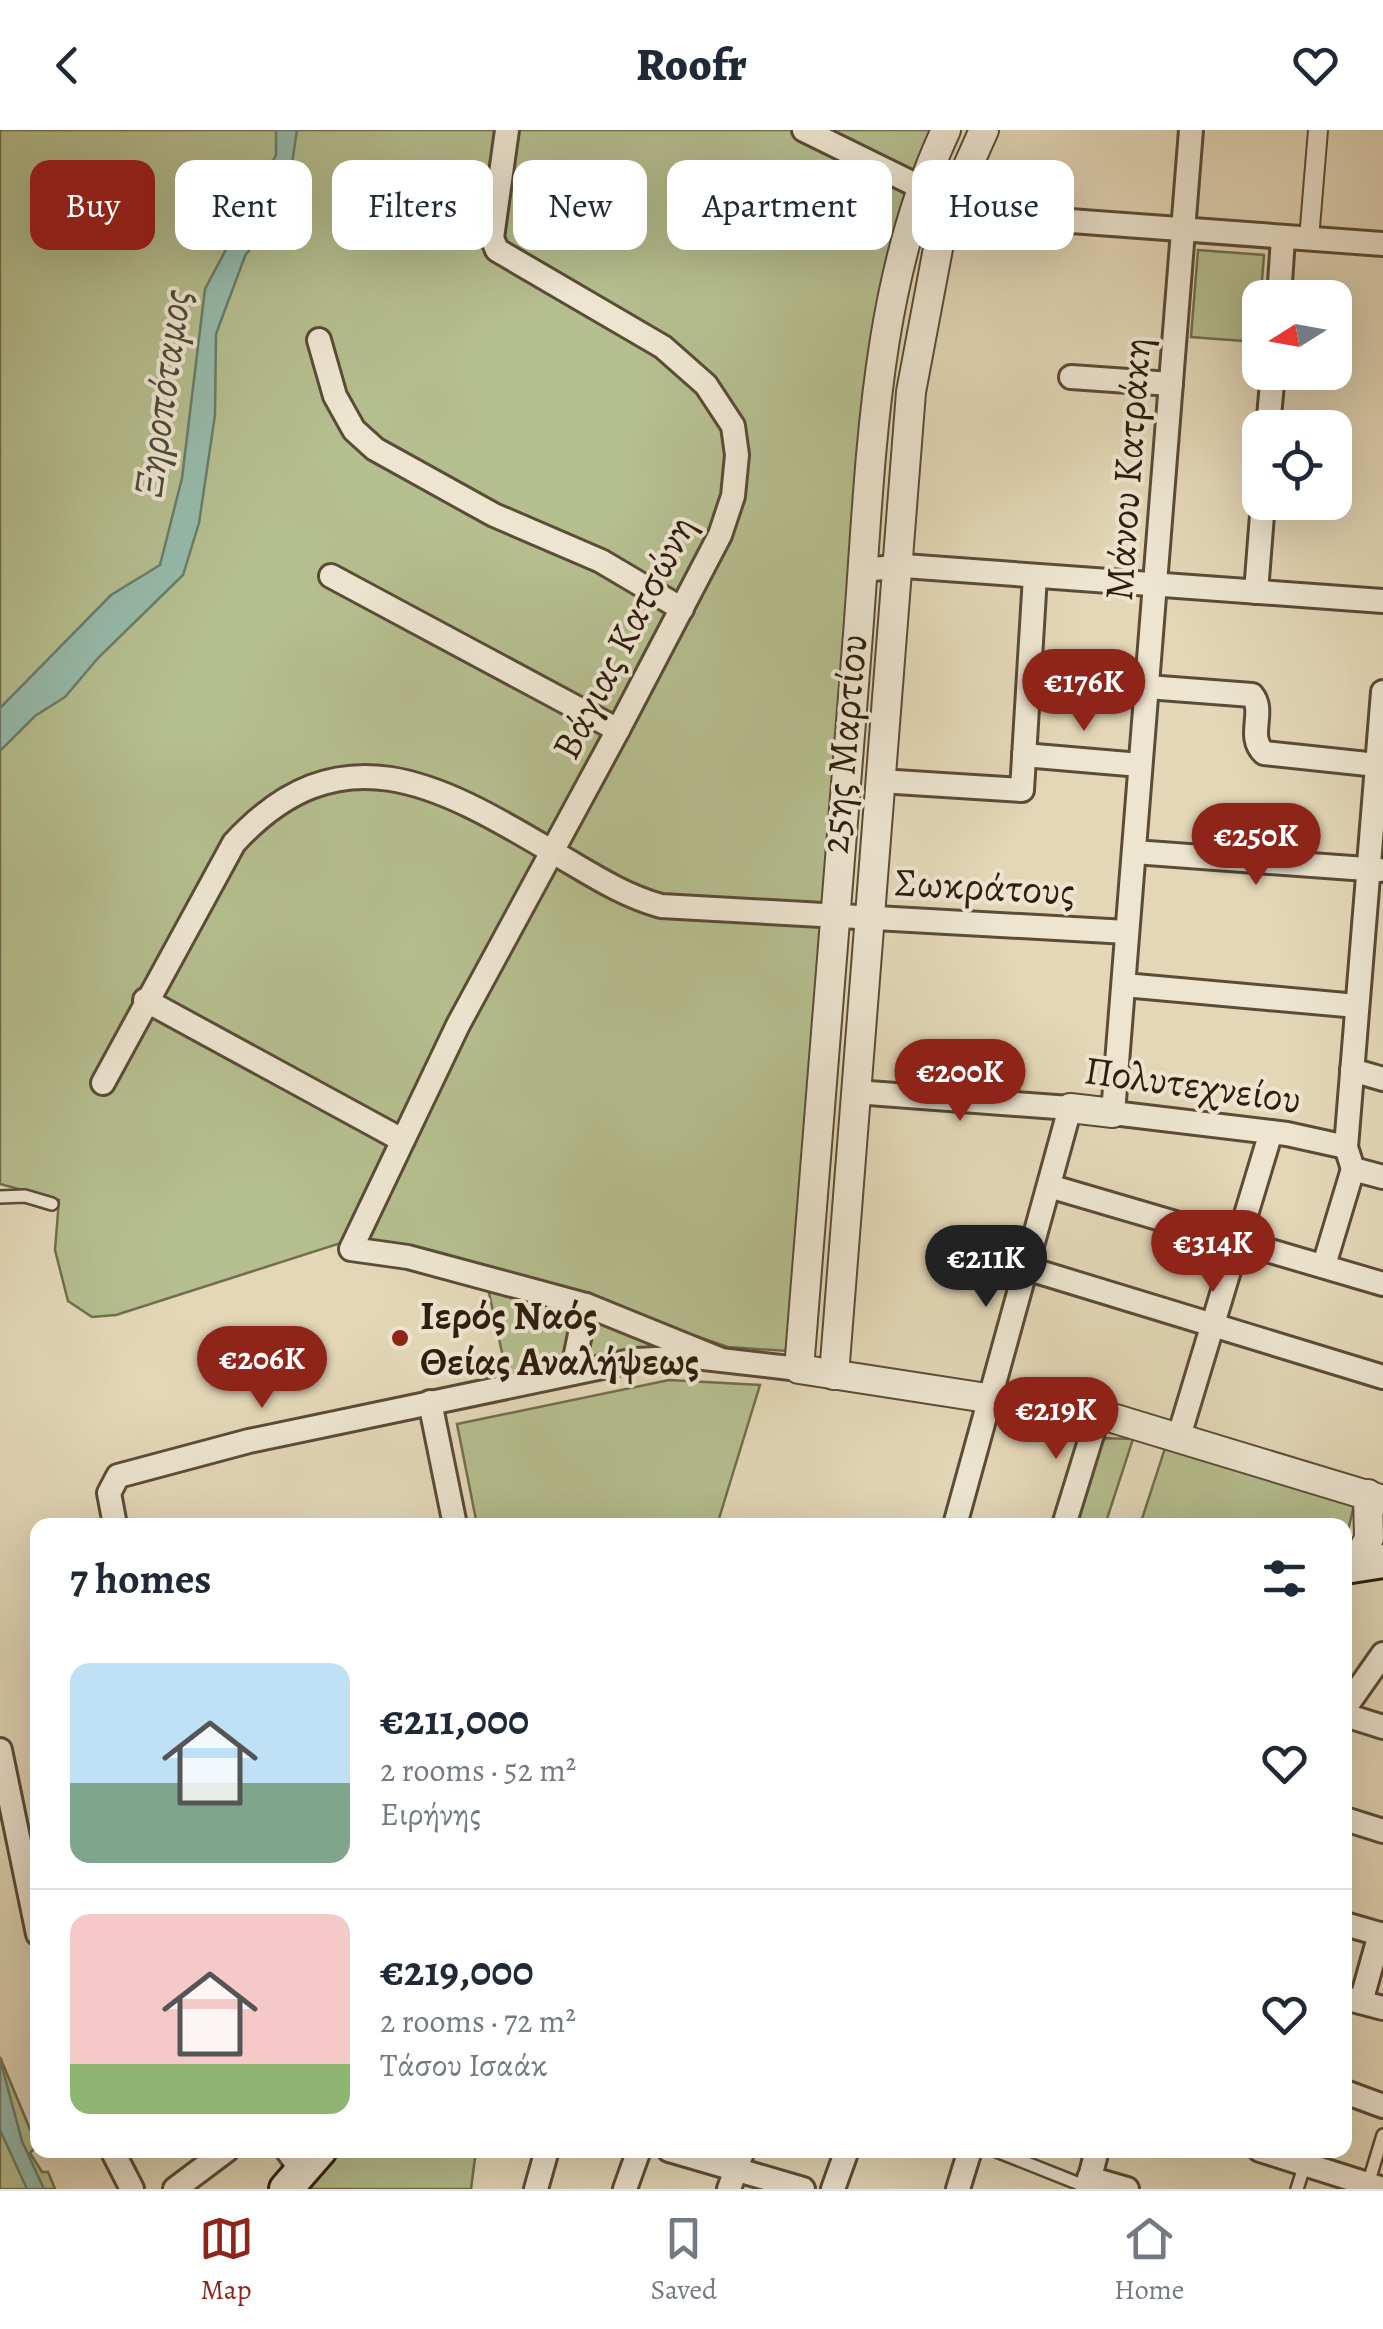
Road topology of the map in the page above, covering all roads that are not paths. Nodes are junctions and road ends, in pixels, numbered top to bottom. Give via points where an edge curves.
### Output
1 (506, 130) edge
2 (804, 130) edge
3 (946, 130) edge
4 (984, 130) edge
5 (1191, 130) edge
6 (1318, 130) edge
7 (933, 160) edge
8 (970, 160) edge
9 (912, 187) edge
10 (912, 222) edge
11 (1074, 223) edge
12 (1183, 231) junction
13 (1283, 238) junction
14 (1309, 239) junction
15 (1383, 244) edge
16 (937, 250) edge
17 (1280, 280) edge
18 (318, 340) dead end
19 (1071, 377) dead end
20 (1171, 384) junction
21 (1261, 520) edge
22 (898, 566) junction
23 (863, 570) junction
24 (331, 576) dead end
25 (1035, 576) junction
26 (1156, 585) junction
27 (1256, 592) junction
28 (1383, 601) edge
29 (682, 609) junction
30 (1147, 687) junction
31 (1383, 692) edge
32 (618, 730) junction
33 (1024, 755) junction
34 (1140, 765) junction
35 (1377, 765) junction
36 (880, 781) junction
37 (552, 851) junction
38 (1134, 852) junction
39 (1376, 870) edge
40 (836, 915) junction
41 (870, 917) junction
42 (1127, 932) junction
43 (1124, 985) junction
44 (145, 1000) junction
45 (1357, 1006) junction
46 (1352, 1070) junction
47 (1383, 1079) edge
48 (103, 1082) dead end
49 (856, 1092) junction
50 (1070, 1108) junction
51 (1113, 1113) junction
52 (1271, 1132) junction
53 (402, 1140) junction
54 (1349, 1158) junction
55 (1383, 1177) edge
56 (1049, 1186) junction
57 (0, 1196) edge
58 (52, 1204) dead end
59 (1238, 1241) junction
60 (1324, 1265) junction
61 (1026, 1268) junction
62 (1383, 1284) edge
63 (586, 1305) junction
64 (1214, 1323) junction
65 (719, 1359) junction
66 (800, 1370) junction
67 (572, 1373) junction
68 (834, 1375) junction
69 (1383, 1377) edge
70 (989, 1401) junction
71 (430, 1402) junction
72 (1098, 1415) junction
73 (1180, 1436) junction
74 (1376, 1497) edge
75 (114, 1518) edge
76 (454, 1518) edge
77 (957, 1518) edge
78 (1066, 1518) edge
79 (1360, 1565) edge
80 (1383, 1654) edge
81 (1352, 1700) edge
82 (1352, 1714) edge
83 (1383, 1727) edge
84 (0, 1750) edge
85 (1352, 1821) edge
86 (1383, 1831) edge
87 (30, 1895) edge
88 (1352, 1928) edge
89 (1380, 1942) edge
90 (1363, 2003) edge
91 (1352, 2093) edge
92 (1381, 2097) edge
93 (1383, 2136) edge
94 (116, 2158) edge
95 (216, 2158) edge
96 (545, 2158) edge
97 (636, 2158) edge
98 (696, 2158) edge
99 (844, 2158) edge
100 (968, 2158) edge
101 (1015, 2158) edge
102 (1095, 2158) edge
103 (1310, 2160) edge
104 (736, 2170) edge
105 (1088, 2185) edge
106 (1376, 2186) edge
107 (132, 2189) edge
108 (175, 2189) edge
109 (536, 2189) edge
110 (625, 2189) edge
111 (803, 2189) edge
112 (834, 2189) edge
113 (958, 2189) edge
114 (1127, 2189) edge
115 (1297, 2189) edge

1 - 29 street, Βάγιας Κατσώνη via 496,250 663,347 706,385 734,426 728,514
2 - 9 street
3 - 7 street, 25ης Μαρτίου
4 - 8 street, 25ης Μαρτίου
5 - 12 street, Μάνου Κατράκη
6 - 14 street
10 - 23 street, 25ης Μαρτίου via 886,337
11 - 12 street
12 - 13 street
12 - 20 street, Μάνου Κατράκη
13 - 14 street
13 - 17 street
14 - 15 street
16 - 22 street, 25ης Μαρτίου via 911,392
18 - 29 street via 334,396 374,449 494,515 601,561
19 - 20 street
20 - 26 street, Μάνου Κατράκη
21 - 27 street
22 - 23 street
22 - 25 street
22 - 36 street, 25ης Μαρτίου
23 - 40 street, 25ης Μαρτίου
24 - 32 street
25 - 26 street
25 - 33 street
26 - 27 street
26 - 30 street, Μάνου Κατράκη
27 - 28 street
29 - 32 street, Βάγιας Κατσώνη
30 - 34 street, Μάνου Κατράκη
30 - 35 street via 1252,695 1258,702 1256,742 1264,753
31 - 35 street
32 - 37 street, Βάγιας Κατσώνη
33 - 34 street
33 - 36 street via 1023,788 1015,791
34 - 38 street, Μάνου Κατράκη
35 - 39 street
36 - 41 street, 25ης Μαρτίου
37 - 40 street, Σωκράτους via 591,878 661,906
37 - 44 street, Σωκράτους via 435,791 389,776 350,776 302,788 260,815 234,843
37 - 53 street, Βάγιας Κατσώνη
38 - 39 street
38 - 42 street, Μάνου Κατράκη
39 - 45 street
40 - 41 street, Σωκράτους
40 - 66 street, 25ης Μαρτίου
41 - 42 street, Σωκράτους
41 - 49 street, 25ης Μαρτίου
42 - 43 street, Μάνου Κατράκη
43 - 45 street
43 - 51 street, Μάνου Κατράκη
44 - 48 street, Σωκράτους
44 - 53 street
45 - 46 street
46 - 47 street
46 - 54 street
49 - 50 street, Πολυτεχνείου
49 - 68 street, 25ης Μαρτίου
50 - 51 street, Πολυτεχνείου
50 - 56 street
51 - 52 street, Πολυτεχνείου
52 - 54 street, Πολυτεχνείου
52 - 59 street
53 - 63 street, Βάγιας Κατσώνη via 351,1249 408,1256
54 - 55 street, Πολυτεχνείου
54 - 60 street
56 - 59 street
56 - 61 street
57 - 58 lane
59 - 60 street
59 - 64 street
60 - 62 street
61 - 64 street
61 - 70 street
63 - 65 street
63 - 67 street
64 - 69 street
64 - 73 street
65 - 66 street
65 - 67 street via 628,1361
66 - 68 street
67 - 71 street
68 - 70 street
70 - 72 street
70 - 77 street
71 - 75 street via 249,1440 116,1477 109,1493
71 - 76 street
72 - 73 street
72 - 78 street
73 - 74 street
74 - 79 street
80 - 81 street
82 - 83 street
84 - 87 street
85 - 86 street
88 - 89 street
89 - 90 street
91 - 92 street
93 - 106 lane
94 - 107 street
95 - 108 street
96 - 109 street
97 - 110 street
98 - 104 street
99 - 112 street
100 - 113 street
101 - 105 lane
102 - 105 street
103 - 106 street
103 - 115 lane
104 - 111 street
105 - 114 street

